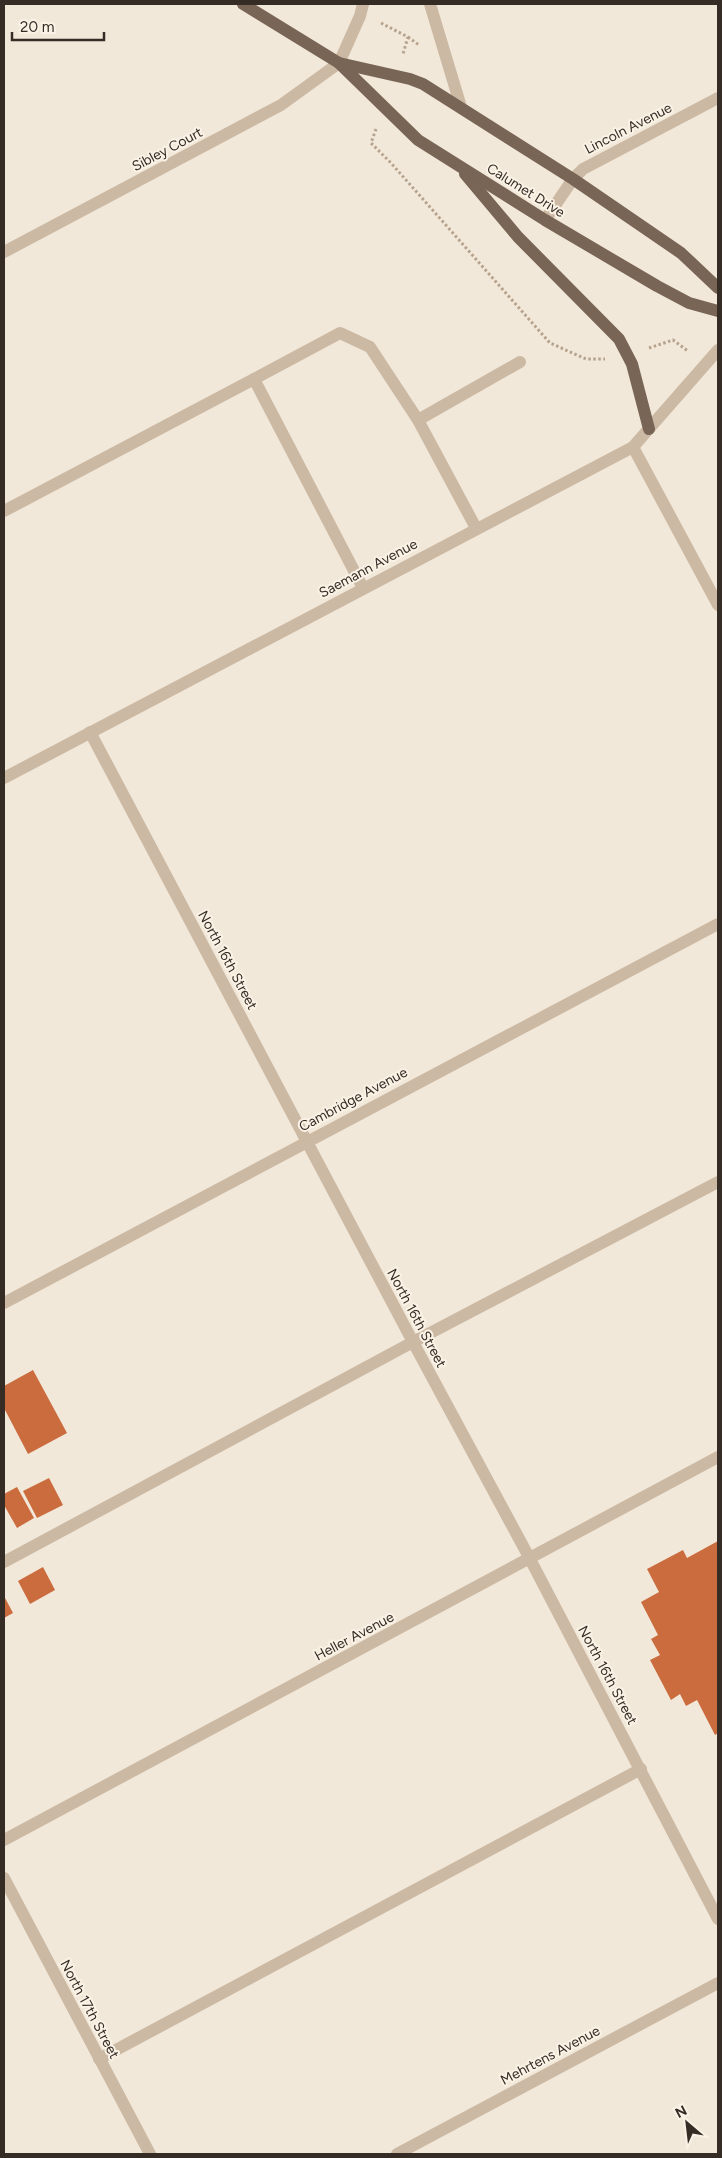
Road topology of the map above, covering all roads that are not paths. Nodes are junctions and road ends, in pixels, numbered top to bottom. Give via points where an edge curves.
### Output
1 (243, 4) edge
2 (364, 4) edge
3 (430, 4) edge
4 (339, 63) junction
5 (718, 98) edge
6 (461, 107) junction
7 (457, 165) junction
8 (573, 179) junction
9 (545, 220) junction
10 (4, 252) edge
11 (718, 288) edge
12 (718, 311) edge
13 (718, 350) edge
14 (520, 362) dead end
15 (254, 379) junction
16 (418, 420) junction
17 (649, 429) junction
18 (633, 447) junction
19 (4, 511) edge
20 (476, 528) junction
21 (363, 588) junction
22 (718, 604) edge
23 (90, 732) junction
24 (4, 778) edge
25 (718, 924) edge
26 (306, 1141) junction
27 (718, 1182) edge
28 (4, 1303) edge
29 (413, 1342) junction
30 (718, 1457) edge
31 (530, 1559) junction
32 (4, 1562) edge
33 (641, 1769) junction
34 (4, 1840) edge
35 (4, 1878) edge
36 (718, 1919) edge
37 (718, 1983) edge
38 (99, 2059) junction
39 (150, 2154) edge
40 (397, 2154) edge

1 - 4 main road, Calumet Drive
2 - 4 street
3 - 6 street
4 - 6 main road, Calumet Drive via 414,80
4 - 7 main road, Calumet Drive via 418,140
4 - 10 street, Sibley Court via 281,105
5 - 8 street, Lincoln Avenue via 590,164
6 - 8 main road, Calumet Drive
7 - 9 main road, Calumet Drive
7 - 17 main road via 518,237 619,339 632,364
8 - 9 street, Lincoln Avenue
8 - 11 main road, Calumet Drive via 681,253
9 - 12 main road, Calumet Drive via 683,300
13 - 17 street, Saemann Avenue
14 - 16 street
15 - 16 street via 340,333 370,348
15 - 19 street
15 - 21 street
16 - 20 street
17 - 18 street, Saemann Avenue
18 - 20 street, Saemann Avenue
18 - 22 street
20 - 21 street, Saemann Avenue
21 - 23 street, Saemann Avenue
23 - 24 street, Saemann Avenue
23 - 26 street, North 16th Street
25 - 26 street, Cambridge Avenue
26 - 28 street, Cambridge Avenue
26 - 29 street, North 16th Street
27 - 29 street
29 - 31 street, North 16th Street
29 - 32 street
30 - 31 street, Heller Avenue
31 - 33 street, North 16th Street
31 - 34 street, Heller Avenue
33 - 36 street, North 16th Street
33 - 38 street
35 - 38 street, North 17th Street
37 - 40 street, Mehrtens Avenue
38 - 39 street, North 17th Street

